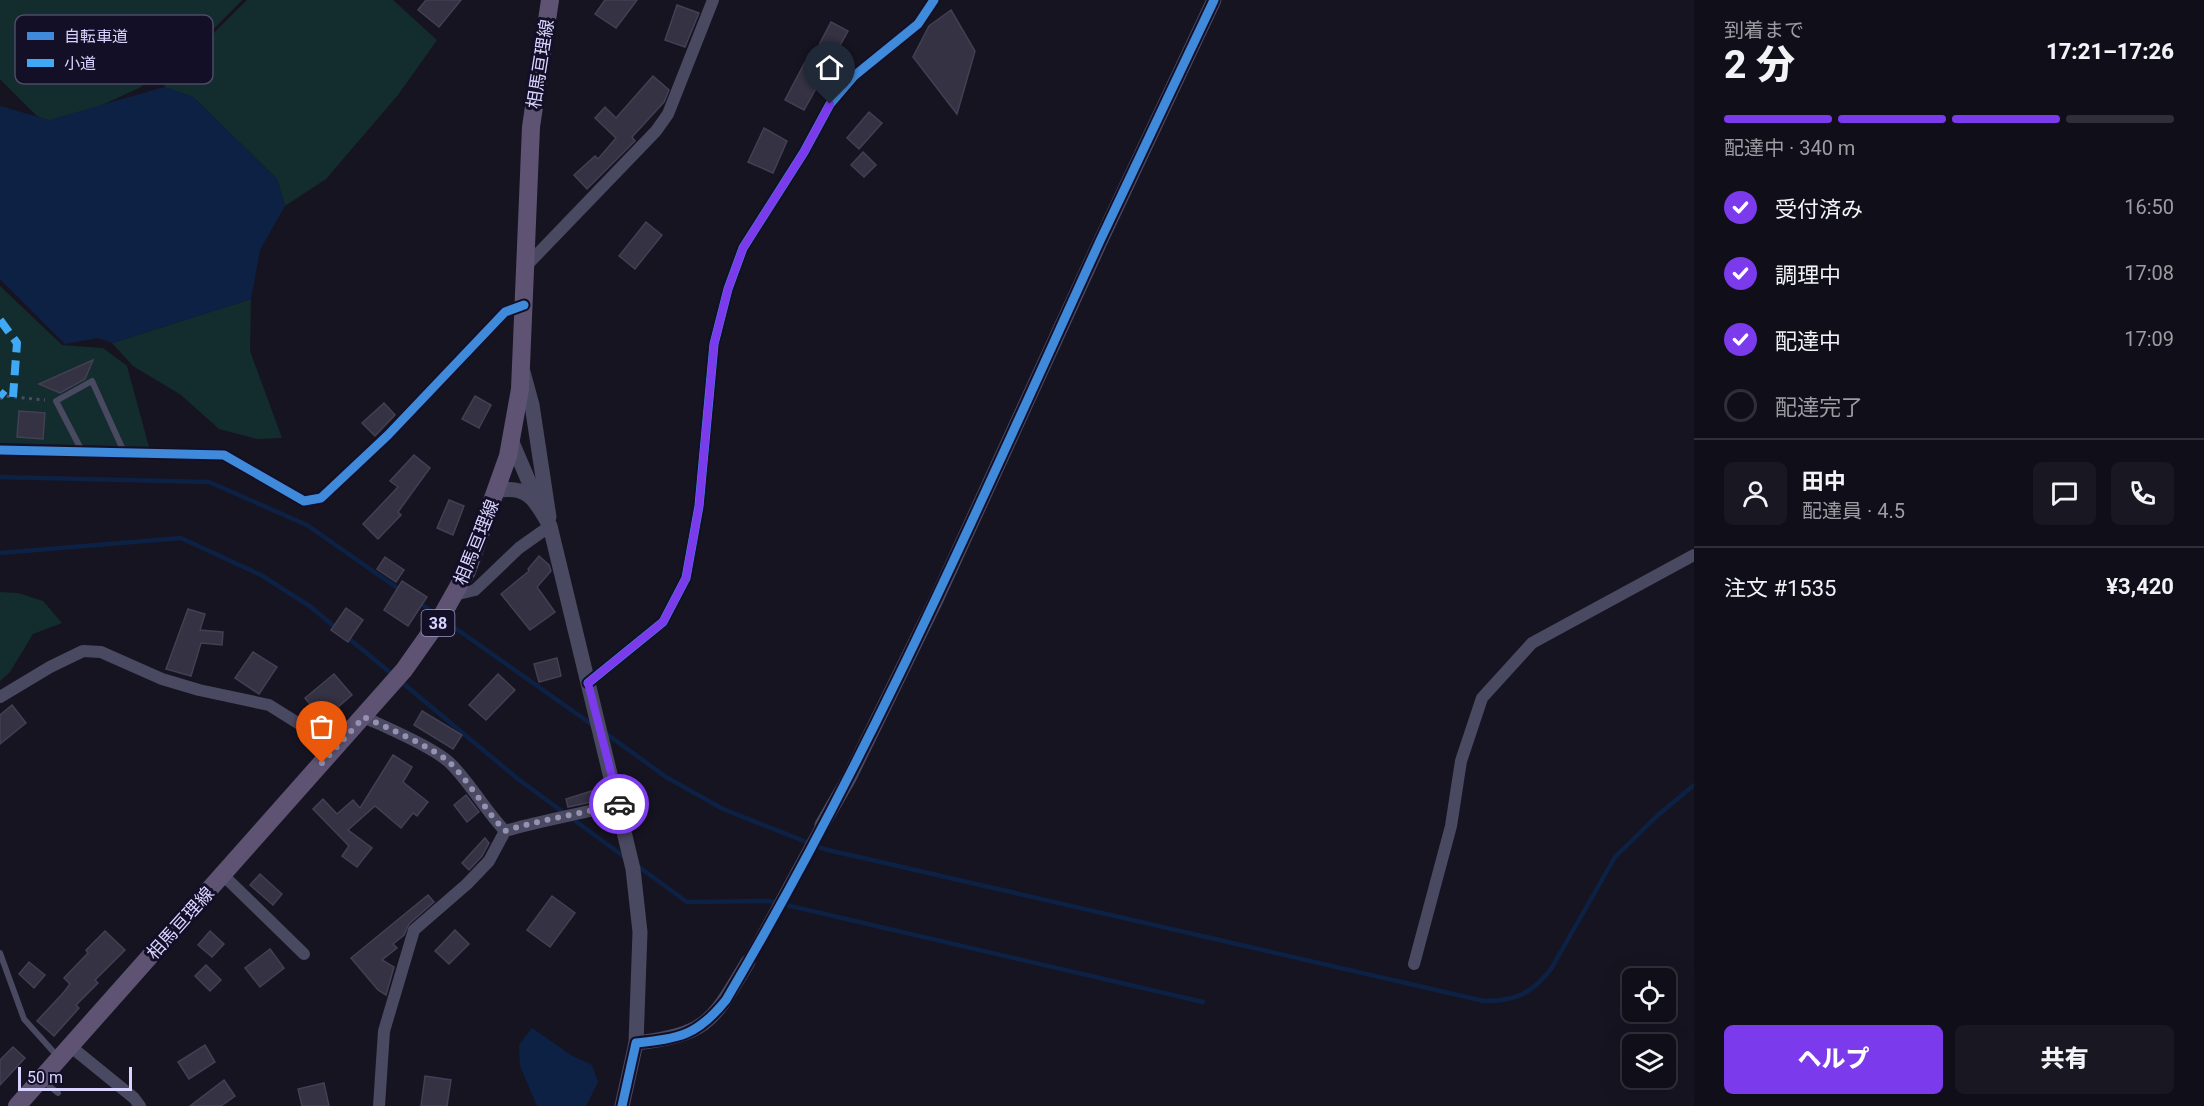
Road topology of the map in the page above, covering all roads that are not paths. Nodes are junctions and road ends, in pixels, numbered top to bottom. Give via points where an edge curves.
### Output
1 (550, 0) edge
2 (713, 0) edge
3 (934, 0) edge
4 (1214, 0) edge
5 (527, 265) junction
6 (524, 305) junction
7 (521, 367) junction
8 (511, 440) junction
9 (0, 450) edge
10 (82, 451) junction
11 (124, 452) junction
12 (496, 491) junction
13 (538, 503) junction
14 (550, 526) junction
15 (1694, 555) edge
16 (454, 595) junction
17 (588, 683) junction
18 (0, 697) edge
19 (364, 717) junction
20 (336, 747) junction
21 (619, 804) junction
22 (822, 825) joint
23 (505, 831) junction
24 (223, 875) junction
25 (0, 953) edge
26 (304, 954) dead end
27 (748, 962) joint
28 (1414, 964) dead end
29 (636, 1043) junction
30 (65, 1052) junction
31 (40, 1079) junction
32 (58, 1093) dead end
33 (24, 1103) edge
34 (140, 1106) edge
35 (379, 1106) edge
36 (622, 1106) edge

1 - 5 main road, 相馬亘理線 / 38 via 531,127
2 - 5 street via 668,114
3 - 17 street via 918,24 854,76 830,104 743,248 714,344 700,495 686,578 663,622
4 - 22 street via 936,600
5 - 6 main road, 相馬亘理線 / 38
6 - 7 main road, 相馬亘理線 / 38
6 - 11 street via 505,312 388,435 321,498 304,501 224,456
7 - 8 main road, 相馬亘理線 / 38
7 - 14 street via 532,405
8 - 12 main road, 相馬亘理線 / 38
8 - 13 street
9 - 10 street
10 - 11 street
10 - 11 lane via 56,401 92,381
12 - 13 street via 510,488
12 - 16 main road, 相馬亘理線 / 38 via 467,571
13 - 14 street
14 - 16 street via 519,548 476,590
14 - 17 street
15 - 28 street via 1532,643 1482,698 1461,761 1451,826
16 - 19 main road, 相馬亘理線 / 38 via 404,670
17 - 21 street
18 - 20 street via 83,651 101,652 162,679 269,705
19 - 20 main road, 相馬亘理線 / 38
19 - 23 street via 452,764
20 - 24 main road, 相馬亘理線 / 38
21 - 23 street
21 - 29 street via 633,868 640,932
22 - 27 street
23 - 35 street via 489,861 414,930 384,1031
24 - 26 street
24 - 30 main road, 相馬亘理線 / 38
25 - 30 lane via 24,1019
27 - 29 street via 711,1018 693,1031 673,1038
29 - 36 street
30 - 31 main road, 相馬亘理線 / 38
30 - 34 street
31 - 32 lane
31 - 33 main road, 相馬亘理線 / 38

